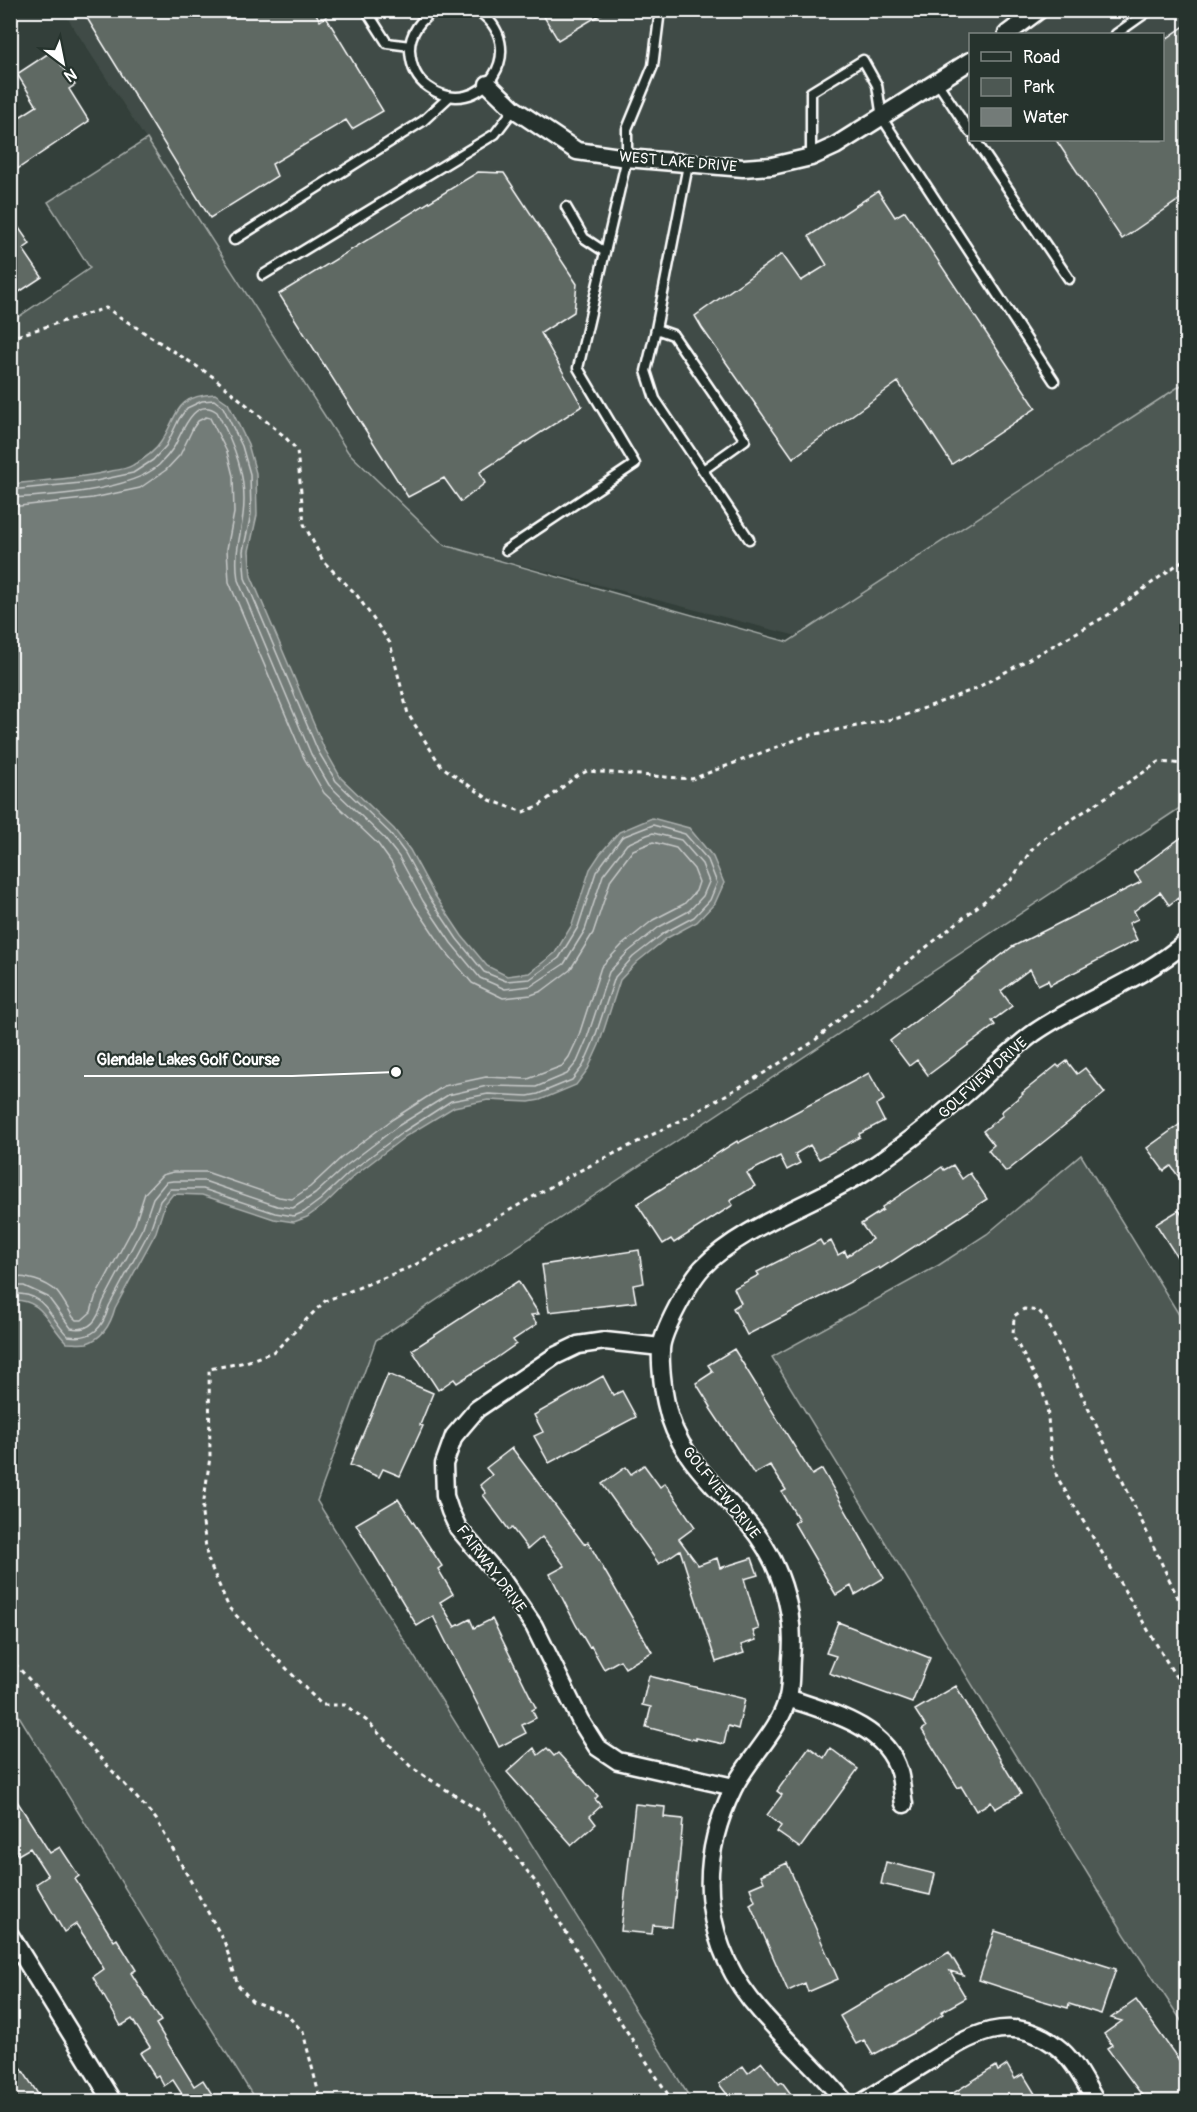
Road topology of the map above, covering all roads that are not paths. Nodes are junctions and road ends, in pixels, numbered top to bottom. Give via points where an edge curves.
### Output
1 (366, 10) edge
2 (436, 10) edge
3 (476, 10) edge
4 (660, 10) edge
5 (1150, 10) edge
6 (1034, 12) edge
7 (1008, 33) edge
8 (1117, 33) edge
9 (410, 46) junction
10 (969, 62) edge
11 (937, 82) junction
12 (488, 84) junction
13 (449, 97) junction
14 (514, 109) junction
15 (882, 118) junction
16 (969, 130) edge
17 (976, 141) edge
18 (811, 157) junction
19 (627, 158) junction
20 (688, 165) junction
21 (566, 207) dead end
22 (234, 240) dead end
23 (605, 252) junction
24 (263, 276) dead end
25 (1069, 279) dead end
26 (656, 329) junction
27 (1054, 381) dead end
28 (703, 470) junction
29 (749, 538) dead end
30 (506, 550) dead end
31 (1186, 942) edge
32 (660, 1347) junction
33 (788, 1698) junction
34 (734, 1787) junction
35 (904, 1804) dead end
36 (10, 1935) edge
37 (113, 2102) edge
38 (845, 2102) edge
39 (863, 2102) edge
40 (1096, 2102) edge

1 - 9 lane via 387,43
2 - 9 lane via 420,23
3 - 12 lane via 496,28 501,42 497,72
4 - 19 lane via 653,66 627,129
5 - 8 lane
6 - 7 street
9 - 13 lane via 415,73 435,92
10 - 11 street, WEST LAKE DRIVE
11 - 15 street, WEST LAKE DRIVE
11 - 16 lane
12 - 13 lane via 476,93
12 - 14 street, WEST LAKE DRIVE
13 - 22 lane via 423,121
14 - 19 street, WEST LAKE DRIVE via 577,151
14 - 24 lane via 495,134
15 - 18 street, WEST LAKE DRIVE
15 - 18 lane via 877,86 863,60 811,92
15 - 27 lane
17 - 25 lane
18 - 20 street, WEST LAKE DRIVE via 743,168
19 - 20 street, WEST LAKE DRIVE
19 - 23 lane
20 - 26 lane
21 - 23 lane via 584,238
23 - 30 lane via 578,368 635,464
26 - 28 lane via 646,371 655,399
26 - 28 lane via 673,335 745,441
28 - 29 lane
31 - 32 street, GOLFVIEW DRIVE via 1136,978 1065,1013 1031,1035 935,1121 889,1156 847,1183 729,1245 688,1287
32 - 33 street, GOLFVIEW DRIVE via 667,1410 680,1442 701,1474 749,1524 776,1567 786,1594 792,1649
32 - 34 street, FAIRWAY DRIVE via 605,1341 578,1345 555,1356 477,1409 454,1436 444,1464 445,1496 458,1528 503,1581 534,1626 597,1747 618,1761
33 - 34 street, GOLFVIEW DRIVE
33 - 35 street via 849,1720 873,1735 889,1751 899,1771
34 - 38 street, GOLFVIEW DRIVE via 712,1843 708,1885 713,1923 743,1989
36 - 37 street
39 - 40 street via 964,2039 1001,2029 1031,2031 1056,2046 1072,2061

